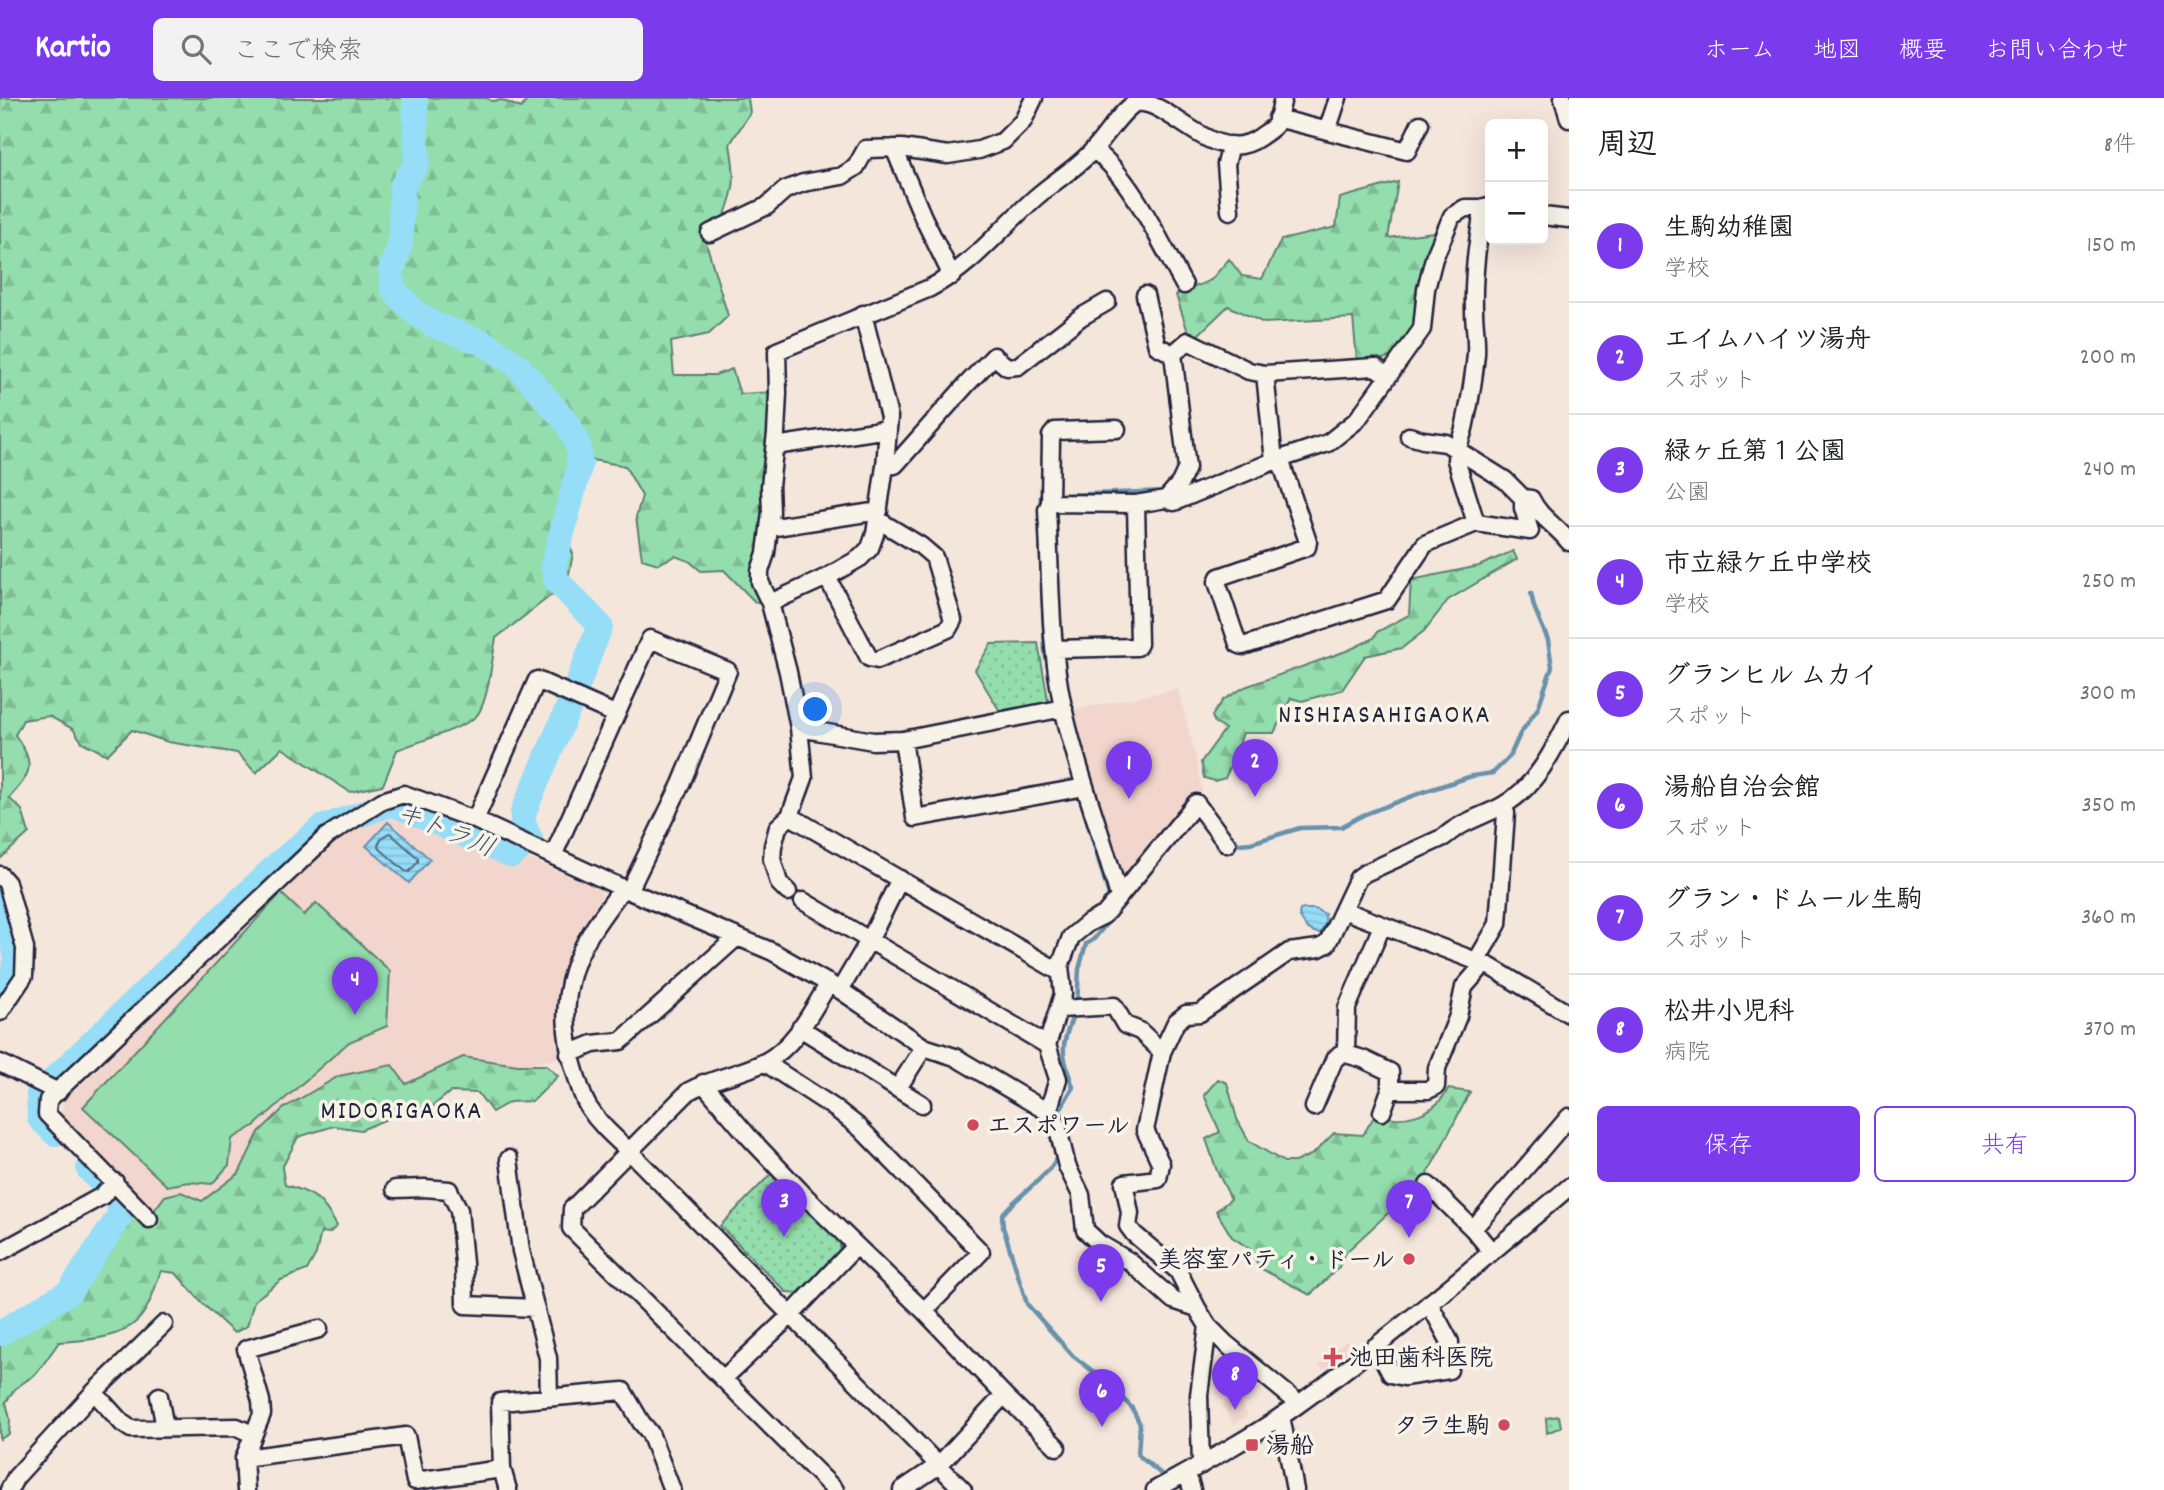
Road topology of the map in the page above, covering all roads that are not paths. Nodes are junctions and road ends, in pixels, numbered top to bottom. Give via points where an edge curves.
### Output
1 (1034, 98) edge
2 (1283, 98) edge
3 (1338, 98) edge
4 (1563, 98) edge
5 (1136, 100) edge
6 (1277, 118) junction
7 (1569, 119) edge
8 (1420, 124) dead end
9 (1327, 131) junction
10 (1231, 145) junction
11 (894, 148) junction
12 (1094, 150) junction
13 (1485, 208) edge
14 (1230, 211) dead end
15 (1485, 214) edge
16 (1548, 217) edge
17 (1569, 219) edge
18 (710, 233) dead end
19 (952, 276) junction
20 (1184, 285) dead end
21 (1145, 295) dead end
22 (1107, 302) dead end
23 (863, 314) junction
24 (1172, 354) junction
25 (1265, 374) junction
26 (1388, 376) junction
27 (888, 429) junction
28 (1117, 429) dead end
29 (1409, 436) dead end
30 (775, 446) junction
31 (1456, 451) junction
32 (1277, 460) junction
33 (885, 466) junction
34 (1523, 498) junction
35 (1167, 499) junction
36 (1050, 503) junction
37 (1136, 504) junction
38 (879, 516) junction
39 (1476, 523) junction
40 (769, 528) junction
41 (1569, 542) edge
42 (827, 577) junction
43 (770, 603) junction
44 (1054, 649) junction
45 (1063, 708) junction
46 (615, 714) junction
47 (1567, 727) edge
48 (799, 728) junction
49 (903, 740) junction
50 (1085, 787) junction
51 (1502, 806) junction
52 (790, 816) junction
53 (475, 820) junction
54 (1227, 844) dead end
55 (553, 856) junction
56 (0, 875) edge
57 (900, 880) junction
58 (626, 890) junction
59 (788, 892) dead end
60 (1119, 897) junction
61 (803, 901) dead end
62 (1343, 910) junction
63 (1382, 926) junction
64 (737, 937) junction
65 (870, 939) junction
66 (1480, 962) junction
67 (1060, 972) junction
68 (834, 987) junction
69 (1060, 1009) junction
70 (0, 1012) edge
71 (1569, 1014) edge
72 (800, 1028) junction
73 (1047, 1045) junction
74 (924, 1047) junction
75 (1162, 1052) junction
76 (1346, 1054) junction
77 (569, 1055) junction
78 (764, 1062) junction
79 (0, 1063) edge
80 (703, 1083) junction
81 (898, 1088) junction
82 (1390, 1090) junction
83 (58, 1092) junction
84 (922, 1104) dead end
85 (1314, 1107) dead end
86 (1048, 1112) junction
87 (1382, 1112) dead end
88 (1569, 1116) edge
89 (629, 1151) junction
90 (509, 1159) dead end
91 (115, 1182) junction
92 (1429, 1185) dead end
93 (1569, 1187) edge
94 (395, 1189) dead end
95 (149, 1219) dead end
96 (1474, 1229) junction
97 (856, 1246) junction
98 (0, 1252) edge
99 (1492, 1252) junction
100 (1429, 1303) junction
101 (536, 1308) junction
102 (1197, 1308) junction
103 (924, 1311) junction
104 (790, 1316) junction
105 (164, 1324) dead end
106 (1208, 1326) junction
107 (319, 1329) dead end
108 (1376, 1346) junction
109 (724, 1378) junction
110 (94, 1392) junction
111 (1004, 1395) junction
112 (159, 1396) dead end
113 (549, 1396) junction
114 (1297, 1403) junction
115 (1280, 1416) junction
116 (165, 1428) junction
117 (252, 1434) junction
118 (1057, 1447) dead end
119 (244, 1458) junction
120 (939, 1465) junction
121 (502, 1469) junction
122 (1194, 1469) junction
123 (9, 1490) edge
124 (246, 1490) edge
125 (508, 1490) edge
126 (672, 1490) edge
127 (835, 1490) edge
128 (902, 1490) edge
129 (963, 1490) edge
130 (1155, 1490) edge
131 (1192, 1490) edge
132 (1294, 1490) edge

1 - 11 street via 1023,121 991,146 948,155
2 - 6 street
3 - 9 street
4 - 7 street
5 - 10 street via 1163,106
5 - 12 street
6 - 9 street
6 - 10 street via 1275,126 1249,145
8 - 9 street via 1407,151
10 - 14 street via 1226,163
11 - 18 street via 866,149 856,167 842,176 785,190 767,206
11 - 19 street
12 - 19 street via 1037,195
12 - 20 street via 1107,160 1139,205
13 - 26 street via 1459,209 1452,216 1434,258 1422,329
15 - 31 street via 1475,272 1476,352 1466,423
16 - 17 street
19 - 23 street
21 - 24 street via 1157,346
22 - 33 street via 1018,366 1007,367 994,356 895,465
23 - 27 street
23 - 30 street via 777,351
24 - 25 street via 1188,341 1249,371
24 - 35 street via 1186,468
25 - 26 street via 1375,367
25 - 32 street
26 - 32 street via 1357,420 1328,443
27 - 30 street
27 - 33 street
28 - 36 street via 1055,431 1051,436
29 - 31 street via 1446,443
30 - 40 street
31 - 34 street via 1497,475
31 - 39 street
32 - 35 street via 1174,502
32 - 39 street via 1308,542 1307,547 1219,577 1238,644 1243,646 1387,600 1425,544
33 - 38 street
34 - 39 street via 1530,531
34 - 41 street via 1531,499 1543,518
35 - 37 street
36 - 37 street
36 - 44 street
37 - 44 street via 1139,644
38 - 40 street
38 - 42 street via 870,548
38 - 42 street via 934,557 953,620 948,629 878,660 869,658
40 - 43 street via 760,582
42 - 43 street
43 - 48 street
44 - 45 street
45 - 49 street
45 - 50 street
46 - 53 street via 537,680
46 - 55 street
46 - 58 street via 650,639 727,671 681,784
47 - 51 street via 1526,787
48 - 49 street via 873,741
48 - 52 street via 804,778
49 - 50 street via 915,818
50 - 60 street
51 - 62 street via 1365,873
51 - 66 street via 1506,813 1498,925
52 - 57 street
52 - 59 street via 778,827 772,859 779,884
53 - 55 street
53 - 83 street via 404,794 382,801 327,836
54 - 60 street via 1196,803
55 - 58 street
56 - 70 street via 7,883 24,948 24,976
57 - 65 street
57 - 67 street
58 - 64 street
58 - 77 street via 588,939 573,970 565,1029
60 - 67 street via 1104,915 1071,937
61 - 65 street
62 - 63 street
62 - 75 street via 1327,944 1289,952 1200,1013 1186,1014
63 - 66 street
63 - 76 street via 1347,1008
64 - 68 street via 774,952
64 - 77 street via 621,1041 593,1044
65 - 68 street
65 - 73 street
66 - 71 street
66 - 82 street via 1464,987 1437,1068 1436,1086
67 - 69 street
68 - 72 street
68 - 74 street
69 - 73 street
69 - 75 street via 1114,1006 1125,1025 1140,1031
72 - 78 street via 784,1049
72 - 81 street
73 - 86 street via 1058,1079
74 - 81 street
74 - 86 street via 955,1057
75 - 102 street via 1145,1130 1161,1164 1158,1179 1124,1183 1128,1226 1178,1271
76 - 82 street via 1390,1073
76 - 85 street via 1334,1060
77 - 89 street via 587,1106
78 - 80 street
78 - 103 street via 860,1128 981,1252
79 - 83 street
80 - 89 street via 689,1091
80 - 97 street
81 - 84 street
82 - 87 street
83 - 91 street via 48,1100 47,1114
86 - 102 street via 1056,1121 1067,1166 1081,1195 1085,1230 1173,1300
88 - 96 street
89 - 104 street
89 - 109 street via 572,1209 571,1228
90 - 101 street via 521,1251
91 - 95 street
91 - 98 street via 102,1196
92 - 96 street
93 - 99 street
94 - 101 street via 449,1190 458,1210 465,1305
96 - 99 street
97 - 103 street
97 - 104 street
99 - 100 street
100 - 108 street
100 - 108 street via 1450,1342 1448,1370 1404,1377 1391,1374
101 - 113 street via 548,1358
102 - 106 street
103 - 111 street
104 - 109 street
104 - 120 street
105 - 110 street
106 - 114 street
106 - 122 street
107 - 117 street via 246,1349 262,1414
108 - 114 street
109 - 127 street
110 - 116 street via 131,1429
110 - 123 street
111 - 118 street
111 - 120 street
112 - 116 street
113 - 121 street via 500,1402
113 - 126 street via 623,1391 650,1433
114 - 115 street
115 - 122 street
115 - 132 street
116 - 117 street via 237,1427
117 - 119 street
119 - 121 street via 406,1436 415,1480
119 - 124 street
120 - 128 street
120 - 129 street
121 - 125 street
122 - 130 street
122 - 131 street

